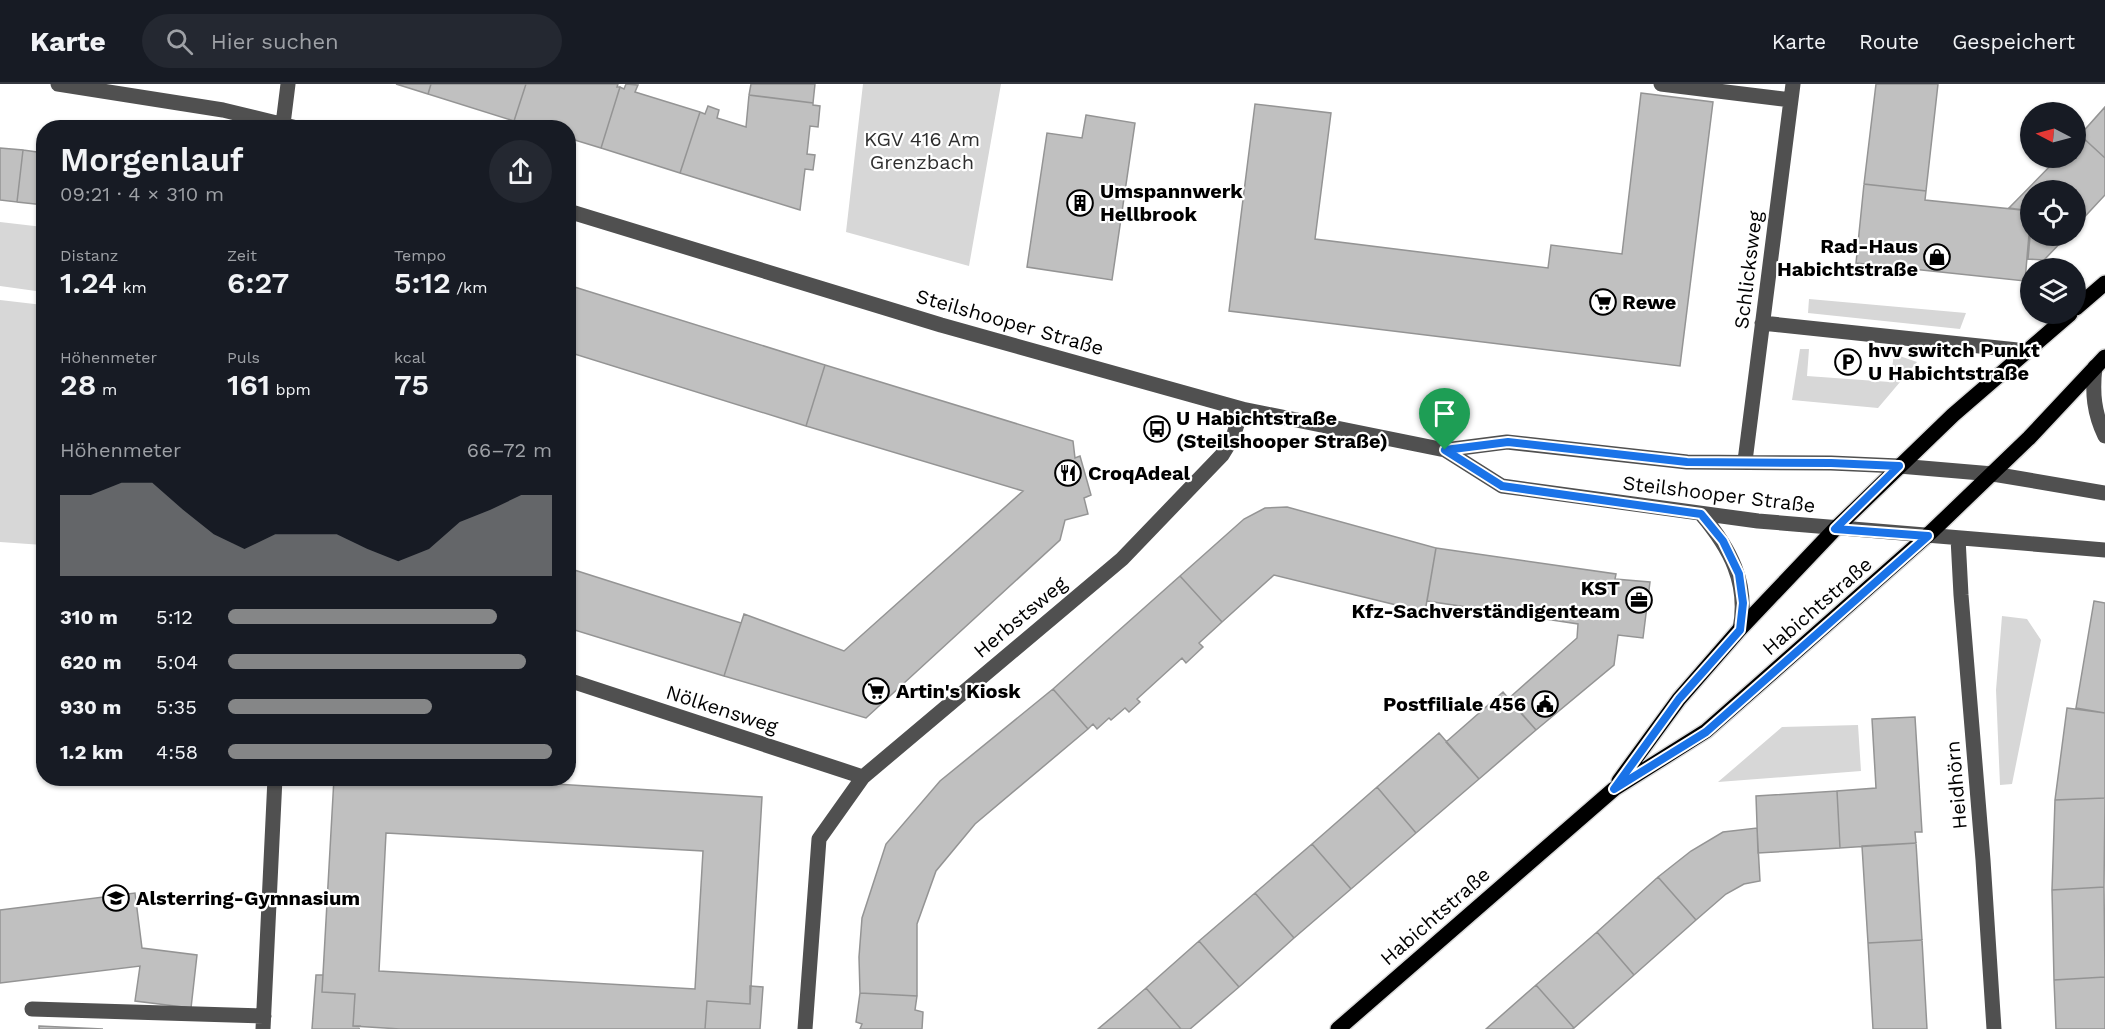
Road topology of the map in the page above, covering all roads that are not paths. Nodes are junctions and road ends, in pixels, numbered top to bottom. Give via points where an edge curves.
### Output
1 (58, 84) edge
2 (288, 84) edge
3 (1661, 84) edge
4 (1793, 84) edge
5 (1791, 100) junction
6 (265, 120) edge
7 (290, 120) edge
8 (576, 214) edge
9 (2105, 283) edge
10 (2086, 299) edge
11 (1762, 323) junction
12 (2058, 324) edge
13 (2027, 351) junction
14 (2100, 362) edge
15 (1242, 409) junction
16 (2105, 436) edge
17 (1445, 450) junction
18 (1745, 461) junction
19 (1899, 466) junction
20 (1992, 474) junction
21 (2105, 493) edge
22 (1701, 514) junction
23 (1835, 529) junction
24 (1928, 536) junction
25 (1958, 538) junction
26 (2105, 550) edge
27 (1740, 630) junction
28 (576, 683) edge
29 (863, 777) junction
30 (275, 786) edge
31 (1614, 789) junction
32 (32, 1009) dead end
33 (263, 1022) edge
34 (806, 1029) edge
35 (1338, 1029) edge
36 (1994, 1029) edge

1 - 6 street
2 - 7 street
3 - 5 street
4 - 5 street, Schlicksweg
5 - 11 street, Schlicksweg
8 - 15 street, Steilshooper Straße via 931,322
9 - 10 main road
11 - 13 street
11 - 18 street, Schlicksweg
12 - 13 main road, Habichtstraße
13 - 19 main road, Habichtstraße
14 - 16 street via 2093,394
14 - 20 main road, Habichtstraße
15 - 17 street, Steilshooper Straße
15 - 29 street, Herbstsweg via 1222,455 1122,558
17 - 18 street, Steilshooper Straße via 1508,442 1687,462
17 - 22 street, Steilshooper Straße via 1502,486
18 - 19 street, Steilshooper Straße
19 - 20 street, Steilshooper Straße
19 - 23 main road, Habichtstraße
20 - 21 street, Steilshooper Straße
20 - 24 main road, Habichtstraße
22 - 23 street, Steilshooper Straße
22 - 27 street via 1723,541 1739,574 1743,603
23 - 24 street, Steilshooper Straße
23 - 27 main road, Habichtstraße
24 - 25 street, Steilshooper Straße
24 - 31 main road, Habichtstraße via 1706,732
25 - 26 street, Steilshooper Straße
25 - 36 street, Heidhörn
27 - 31 main road, Habichtstraße via 1679,699
28 - 29 street, Nölkensweg
29 - 34 street, Herbstsweg via 819,839
30 - 33 street
31 - 35 main road, Habichtstraße
32 - 33 street

